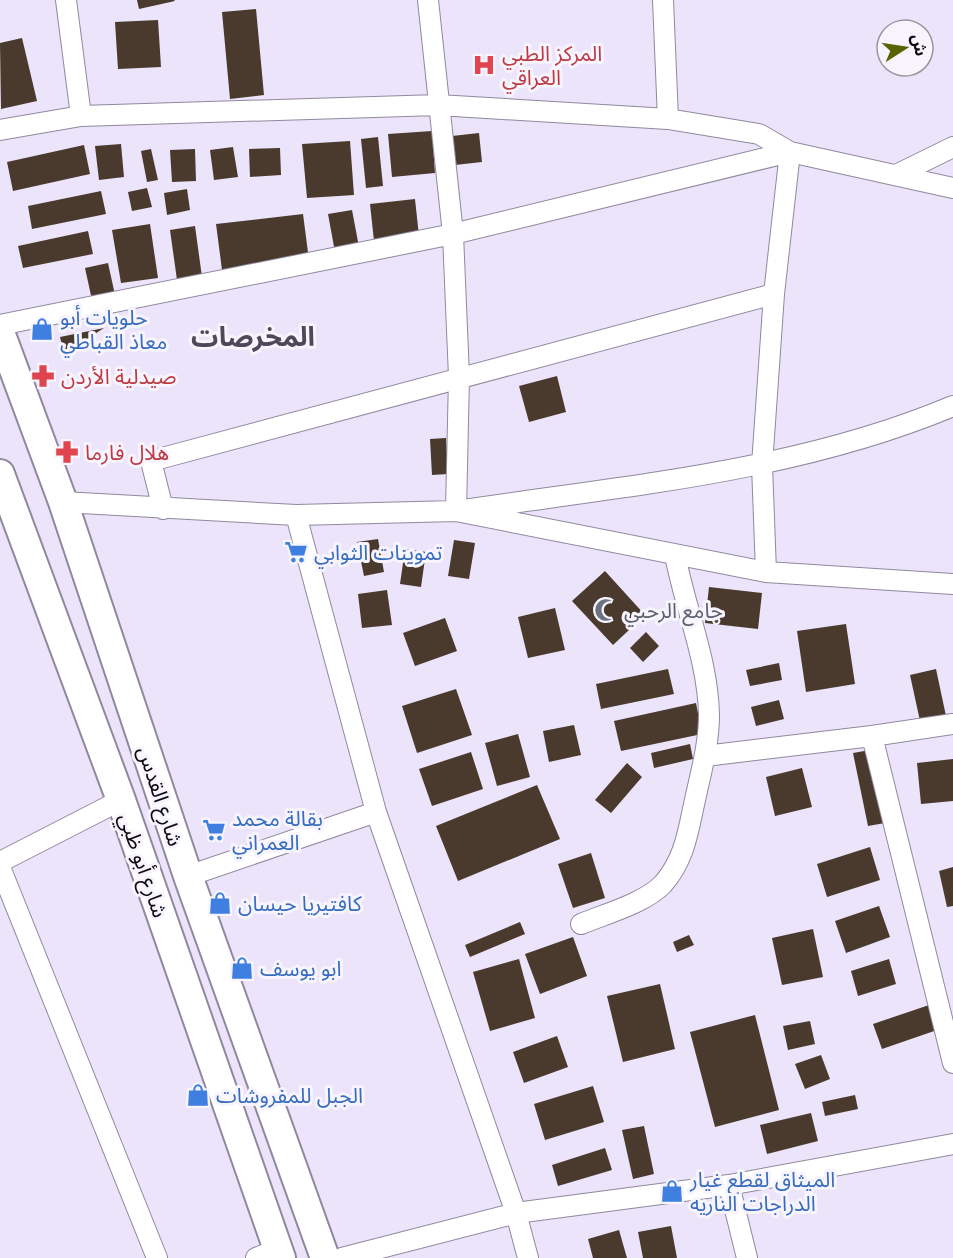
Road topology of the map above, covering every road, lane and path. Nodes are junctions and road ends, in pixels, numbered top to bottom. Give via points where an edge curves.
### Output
1 (66, 0) edge
2 (428, 0) edge
3 (663, 0) edge
4 (438, 105) junction
5 (81, 116) junction
6 (668, 119) junction
7 (0, 130) edge
8 (953, 147) edge
9 (790, 152) junction
10 (898, 174) junction
11 (953, 188) edge
12 (453, 234) junction
13 (774, 294) junction
14 (0, 325) edge
15 (0, 332) edge
16 (459, 377) junction
17 (953, 406) edge
18 (762, 465) junction
19 (0, 474) edge
20 (63, 502) junction
21 (163, 509) junction
22 (456, 511) junction
23 (296, 515) junction
24 (675, 555) junction
25 (766, 572) junction
26 (953, 584) edge
27 (953, 724) edge
28 (872, 736) junction
29 (705, 756) junction
30 (122, 800) junction
31 (376, 812) junction
32 (0, 865) edge
33 (188, 876) junction
34 (581, 924) dead end
35 (953, 1063) edge
36 (953, 1144) edge
37 (729, 1185) junction
38 (516, 1213) junction
39 (271, 1255) edge
40 (157, 1258) edge
41 (325, 1258) edge
42 (342, 1258) edge
43 (528, 1258) edge
44 (747, 1258) edge

1 - 5 street
2 - 4 street
3 - 6 street
4 - 5 street
4 - 6 street
4 - 12 street
5 - 7 street
6 - 9 street via 759,134
8 - 10 street
9 - 10 street
9 - 12 street
9 - 13 street
10 - 11 street
12 - 14 street
12 - 16 street
13 - 16 street
13 - 18 street
15 - 20 main road, شارع القدس
16 - 21 street via 151,461
16 - 22 street
17 - 18 street via 910,424
18 - 22 street
18 - 25 street
19 - 30 main road, شارع أبو ظبي
20 - 21 street
20 - 33 main road, شارع القدس
21 - 23 street
22 - 23 street
22 - 24 street
23 - 31 street
24 - 25 street
24 - 29 street via 706,678 709,716
25 - 26 street
27 - 28 street
28 - 29 street
28 - 35 street
29 - 34 street via 688,838 680,860 661,886 630,905
30 - 32 street
30 - 39 main road, شارع أبو ظبي
31 - 33 street
31 - 38 street
32 - 40 street
33 - 41 main road, شارع القدس
36 - 37 street
37 - 38 street
37 - 44 street
38 - 42 street
38 - 43 street

